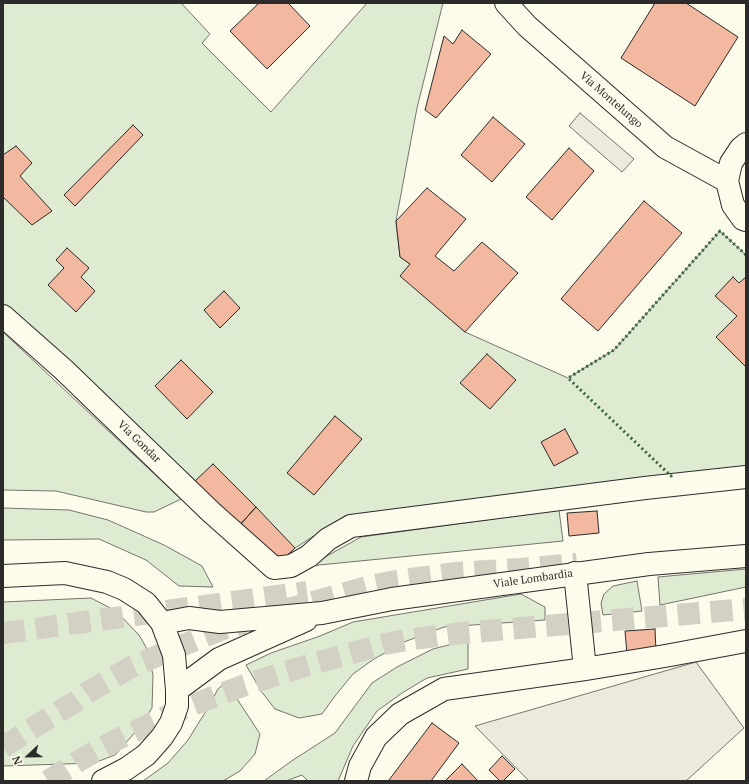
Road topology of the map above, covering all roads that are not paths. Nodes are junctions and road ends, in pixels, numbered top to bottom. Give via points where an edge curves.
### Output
1 (506, 3) edge
2 (746, 144) edge
3 (727, 181) junction
4 (746, 220) edge
5 (3, 316) edge
6 (746, 477) edge
7 (746, 556) edge
8 (575, 574) junction
9 (3, 576) edge
10 (322, 613) junction
11 (162, 623) junction
12 (746, 641) edge
13 (585, 669) junction
14 (177, 690) junction
15 (103, 781) edge
16 (356, 781) edge

1 - 3 street, Via Montelungo via 527,26 665,147
2 - 3 street via 731,162
3 - 4 street via 733,204
5 - 6 street, Via Gondar via 64,370 210,512 274,568 292,566 309,556 328,539 351,526
7 - 8 street, Viale Lombardia via 649,564
8 - 10 street, Viale Lombardia via 392,599
8 - 13 street
9 - 11 street via 65,573 107,582 146,603
10 - 11 street, Viale Lombardia via 220,622 189,618
10 - 14 street, Viale Lombardia via 219,659
11 - 14 street via 174,655
12 - 13 street
13 - 16 street via 444,689 400,714 376,737 360,766
14 - 15 street via 171,723 162,737 146,756

